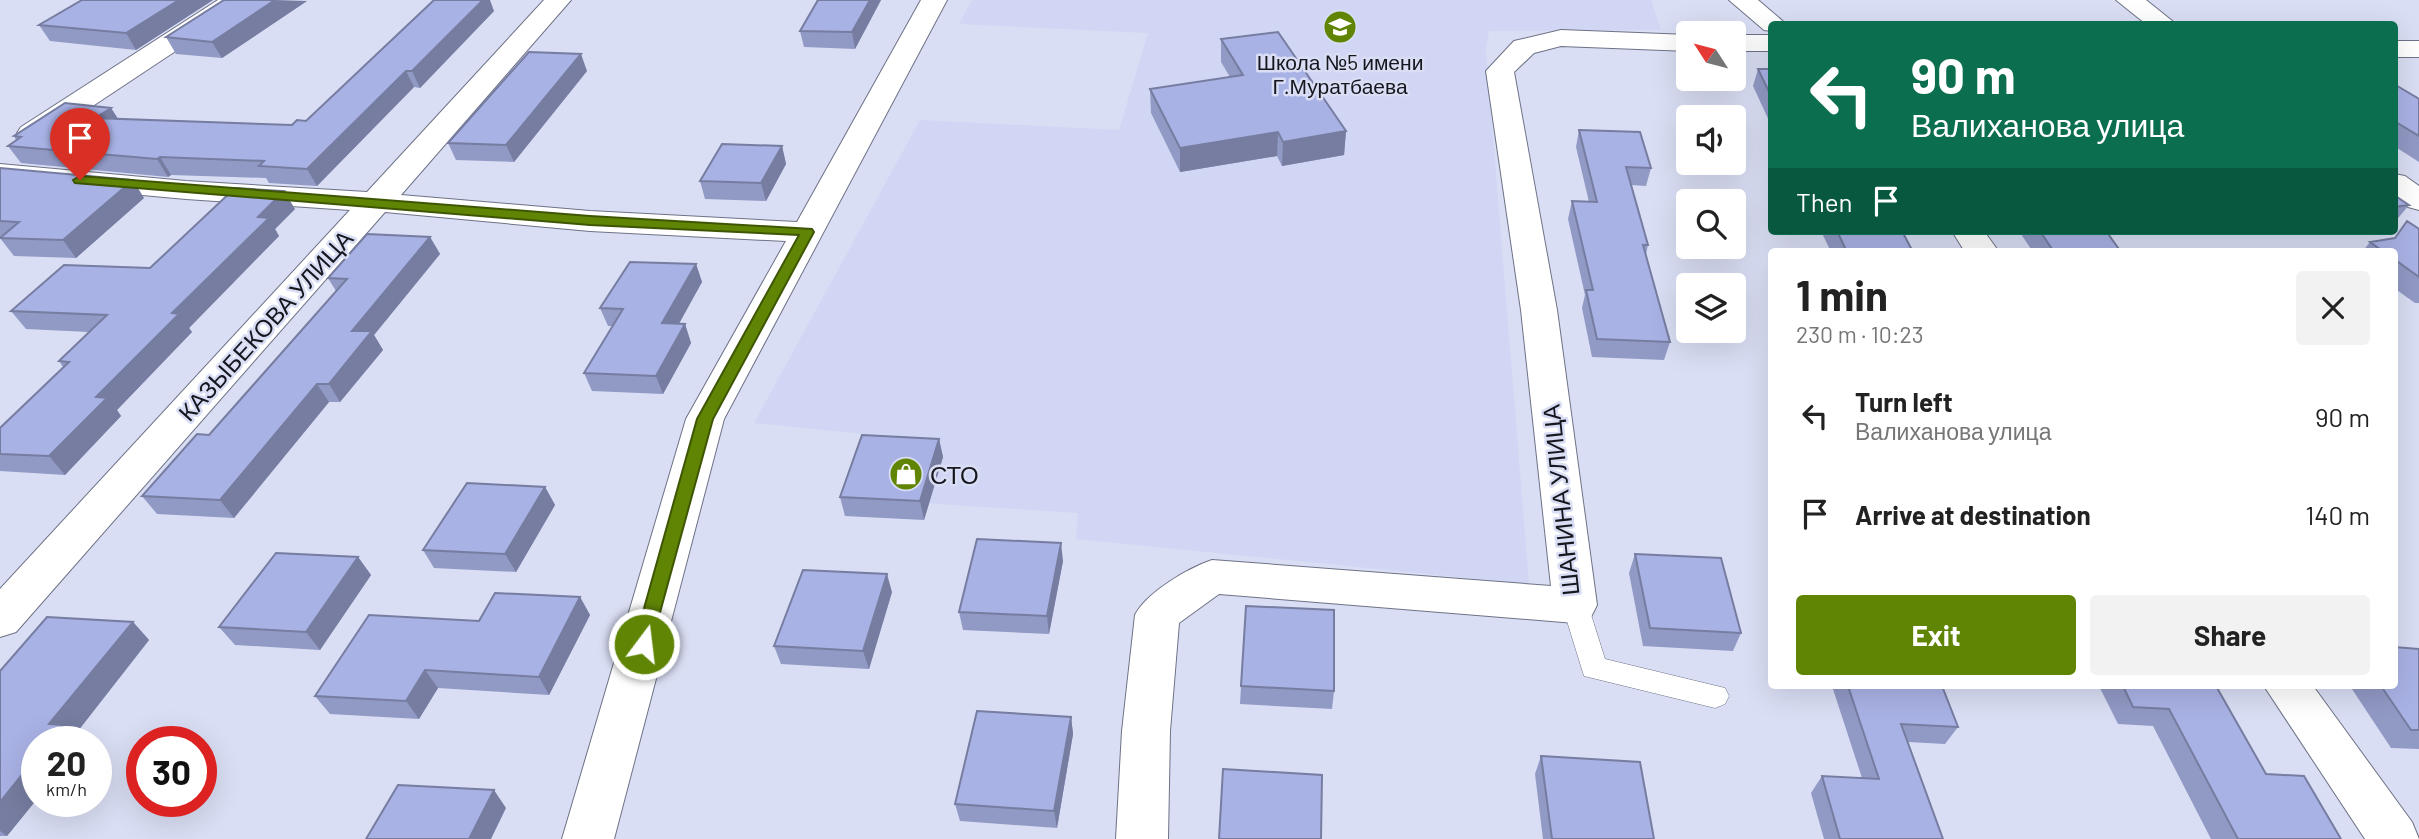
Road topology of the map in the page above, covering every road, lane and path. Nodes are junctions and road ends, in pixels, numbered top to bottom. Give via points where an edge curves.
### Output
1 (236, 0) edge
2 (558, 0) edge
3 (933, 0) edge
4 (1741, 0) edge
5 (2129, 0) edge
6 (1769, 21) edge
7 (2160, 21) edge
8 (1676, 42) edge
9 (1746, 43) edge
10 (1768, 43) edge
11 (2398, 49) edge
12 (2419, 49) edge
13 (0, 154) edge
14 (0, 173) edge
15 (2398, 186) edge
16 (2419, 200) edge
17 (376, 202) junction
18 (807, 232) junction
19 (1575, 605) junction
20 (0, 619) edge
21 (2289, 689) edge
22 (1716, 696) dead end
23 (588, 839) edge
24 (1142, 839) edge
25 (2394, 839) edge

1 - 13 street
2 - 17 street, КАЗЫБЕКОВА УЛИЦА
3 - 18 street
4 - 6 street
5 - 7 street
8 - 19 street, ШАНИНА УЛИЦА via 1561,38 1524,47 1500,71 1539,310
9 - 10 street
11 - 12 street
14 - 17 street
15 - 16 street
17 - 18 street
17 - 20 street, КАЗЫБЕКОВА УЛИЦА
18 - 23 street via 705,419
19 - 22 lane via 1594,668
19 - 24 street, ШАНИНА УЛИЦА via 1212,577 1157,615
21 - 25 street

